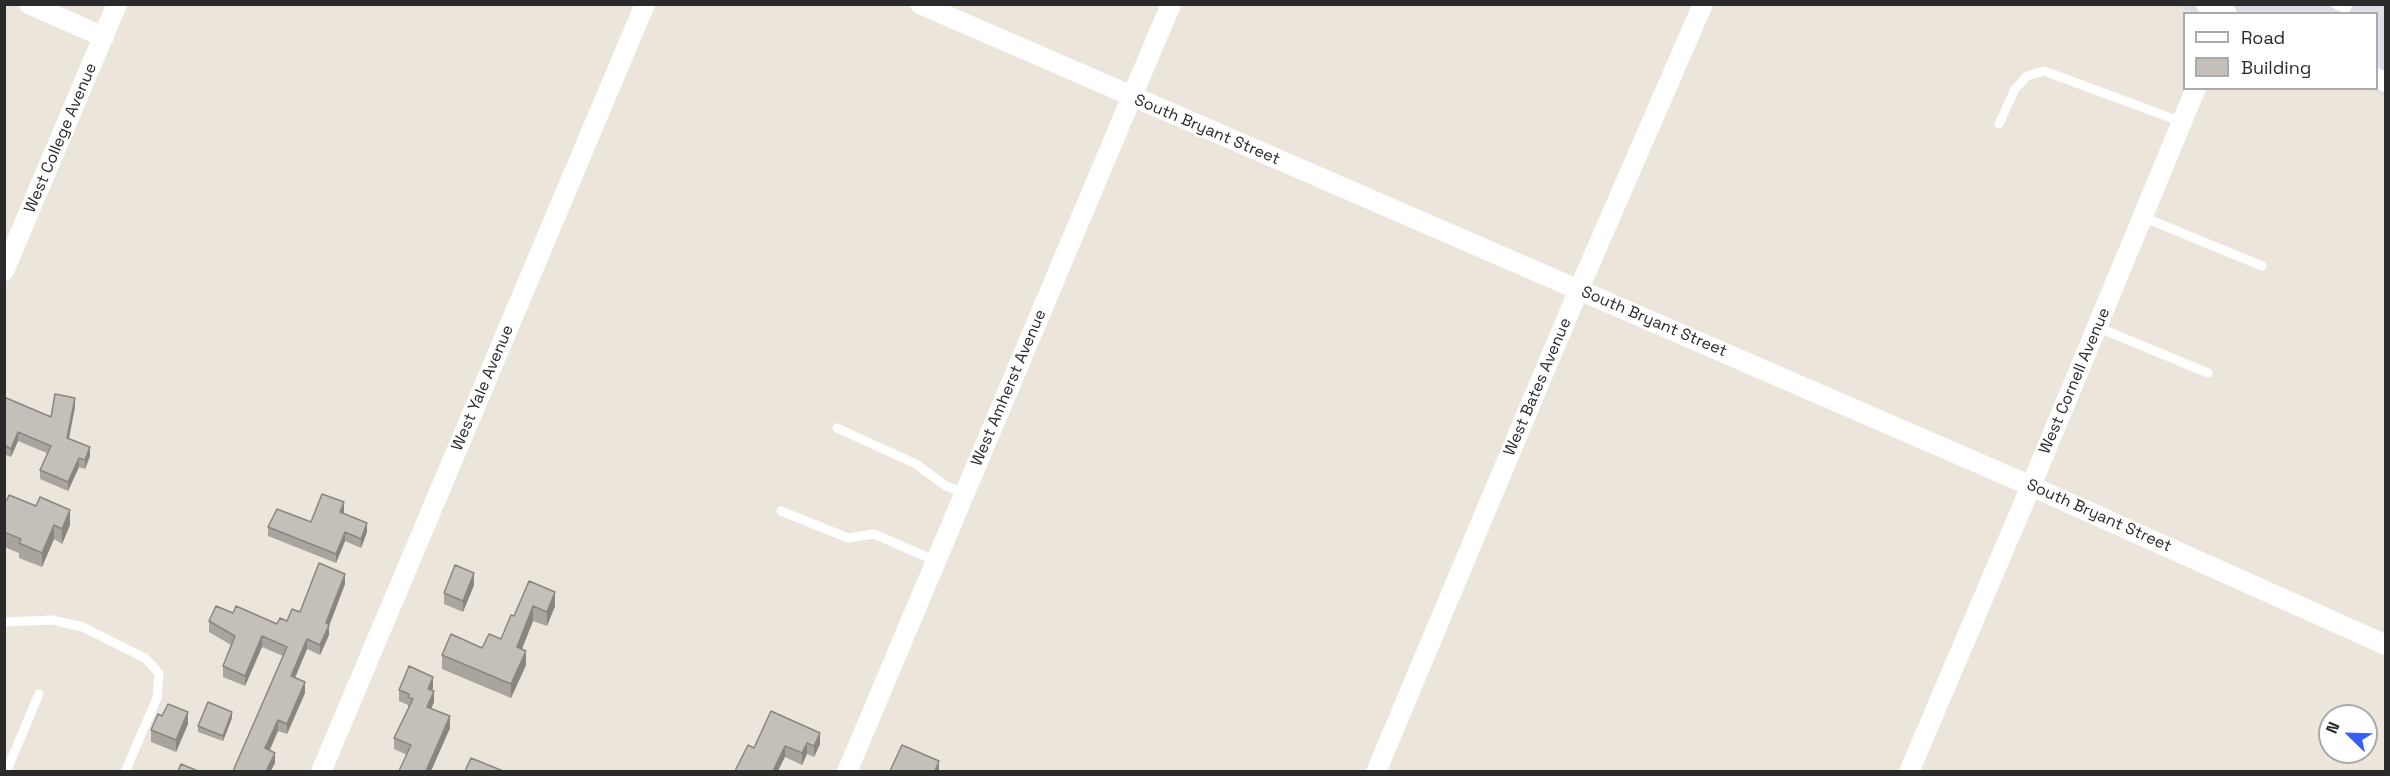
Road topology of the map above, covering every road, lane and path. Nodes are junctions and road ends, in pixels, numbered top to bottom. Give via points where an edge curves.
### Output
1 (29, 4) edge
2 (117, 4) edge
3 (645, 4) edge
4 (920, 4) edge
5 (1171, 4) edge
6 (1703, 4) edge
7 (2206, 4) edge
8 (2335, 4) edge
9 (2348, 4) edge
10 (2223, 12) edge
11 (104, 37) junction
12 (2195, 90) edge
13 (1131, 98) junction
14 (2182, 122) junction
15 (1999, 124) dead end
16 (2143, 217) junction
17 (2262, 266) dead end
18 (4, 271) edge
19 (1579, 290) junction
20 (2097, 327) junction
21 (2208, 373) dead end
22 (837, 428) dead end
23 (2031, 486) junction
24 (965, 493) junction
25 (781, 511) dead end
26 (936, 561) junction
27 (4, 622) edge
28 (2385, 645) edge
29 (39, 694) dead end
30 (6, 771) edge
31 (125, 771) edge
32 (321, 771) edge
33 (847, 771) edge
34 (1376, 771) edge
35 (1909, 771) edge

1 - 11 street
2 - 11 street, West College Avenue
3 - 32 street, West Yale Avenue
4 - 13 street, South Bryant Street
5 - 13 street, West Amherst Avenue
6 - 19 street, West Bates Avenue
7 - 10 street
8 - 9 lane via 2346,9
11 - 18 street, West College Avenue
12 - 14 street, West Cornell Avenue
13 - 19 street, South Bryant Street
13 - 24 street, West Amherst Avenue
14 - 15 lane via 2044,71 2027,76 2015,89
14 - 16 street, West Cornell Avenue
16 - 17 lane
16 - 20 street, West Cornell Avenue
19 - 23 street, South Bryant Street
19 - 34 street, West Bates Avenue
20 - 21 lane
20 - 23 street, West Cornell Avenue
22 - 24 lane
23 - 28 street, South Bryant Street
23 - 35 street, West Cornell Avenue
24 - 26 street, West Amherst Avenue
25 - 26 lane via 848,538 874,534
26 - 33 street, West Amherst Avenue
27 - 31 lane via 52,620 83,627 145,658 159,673 157,698
29 - 30 lane

